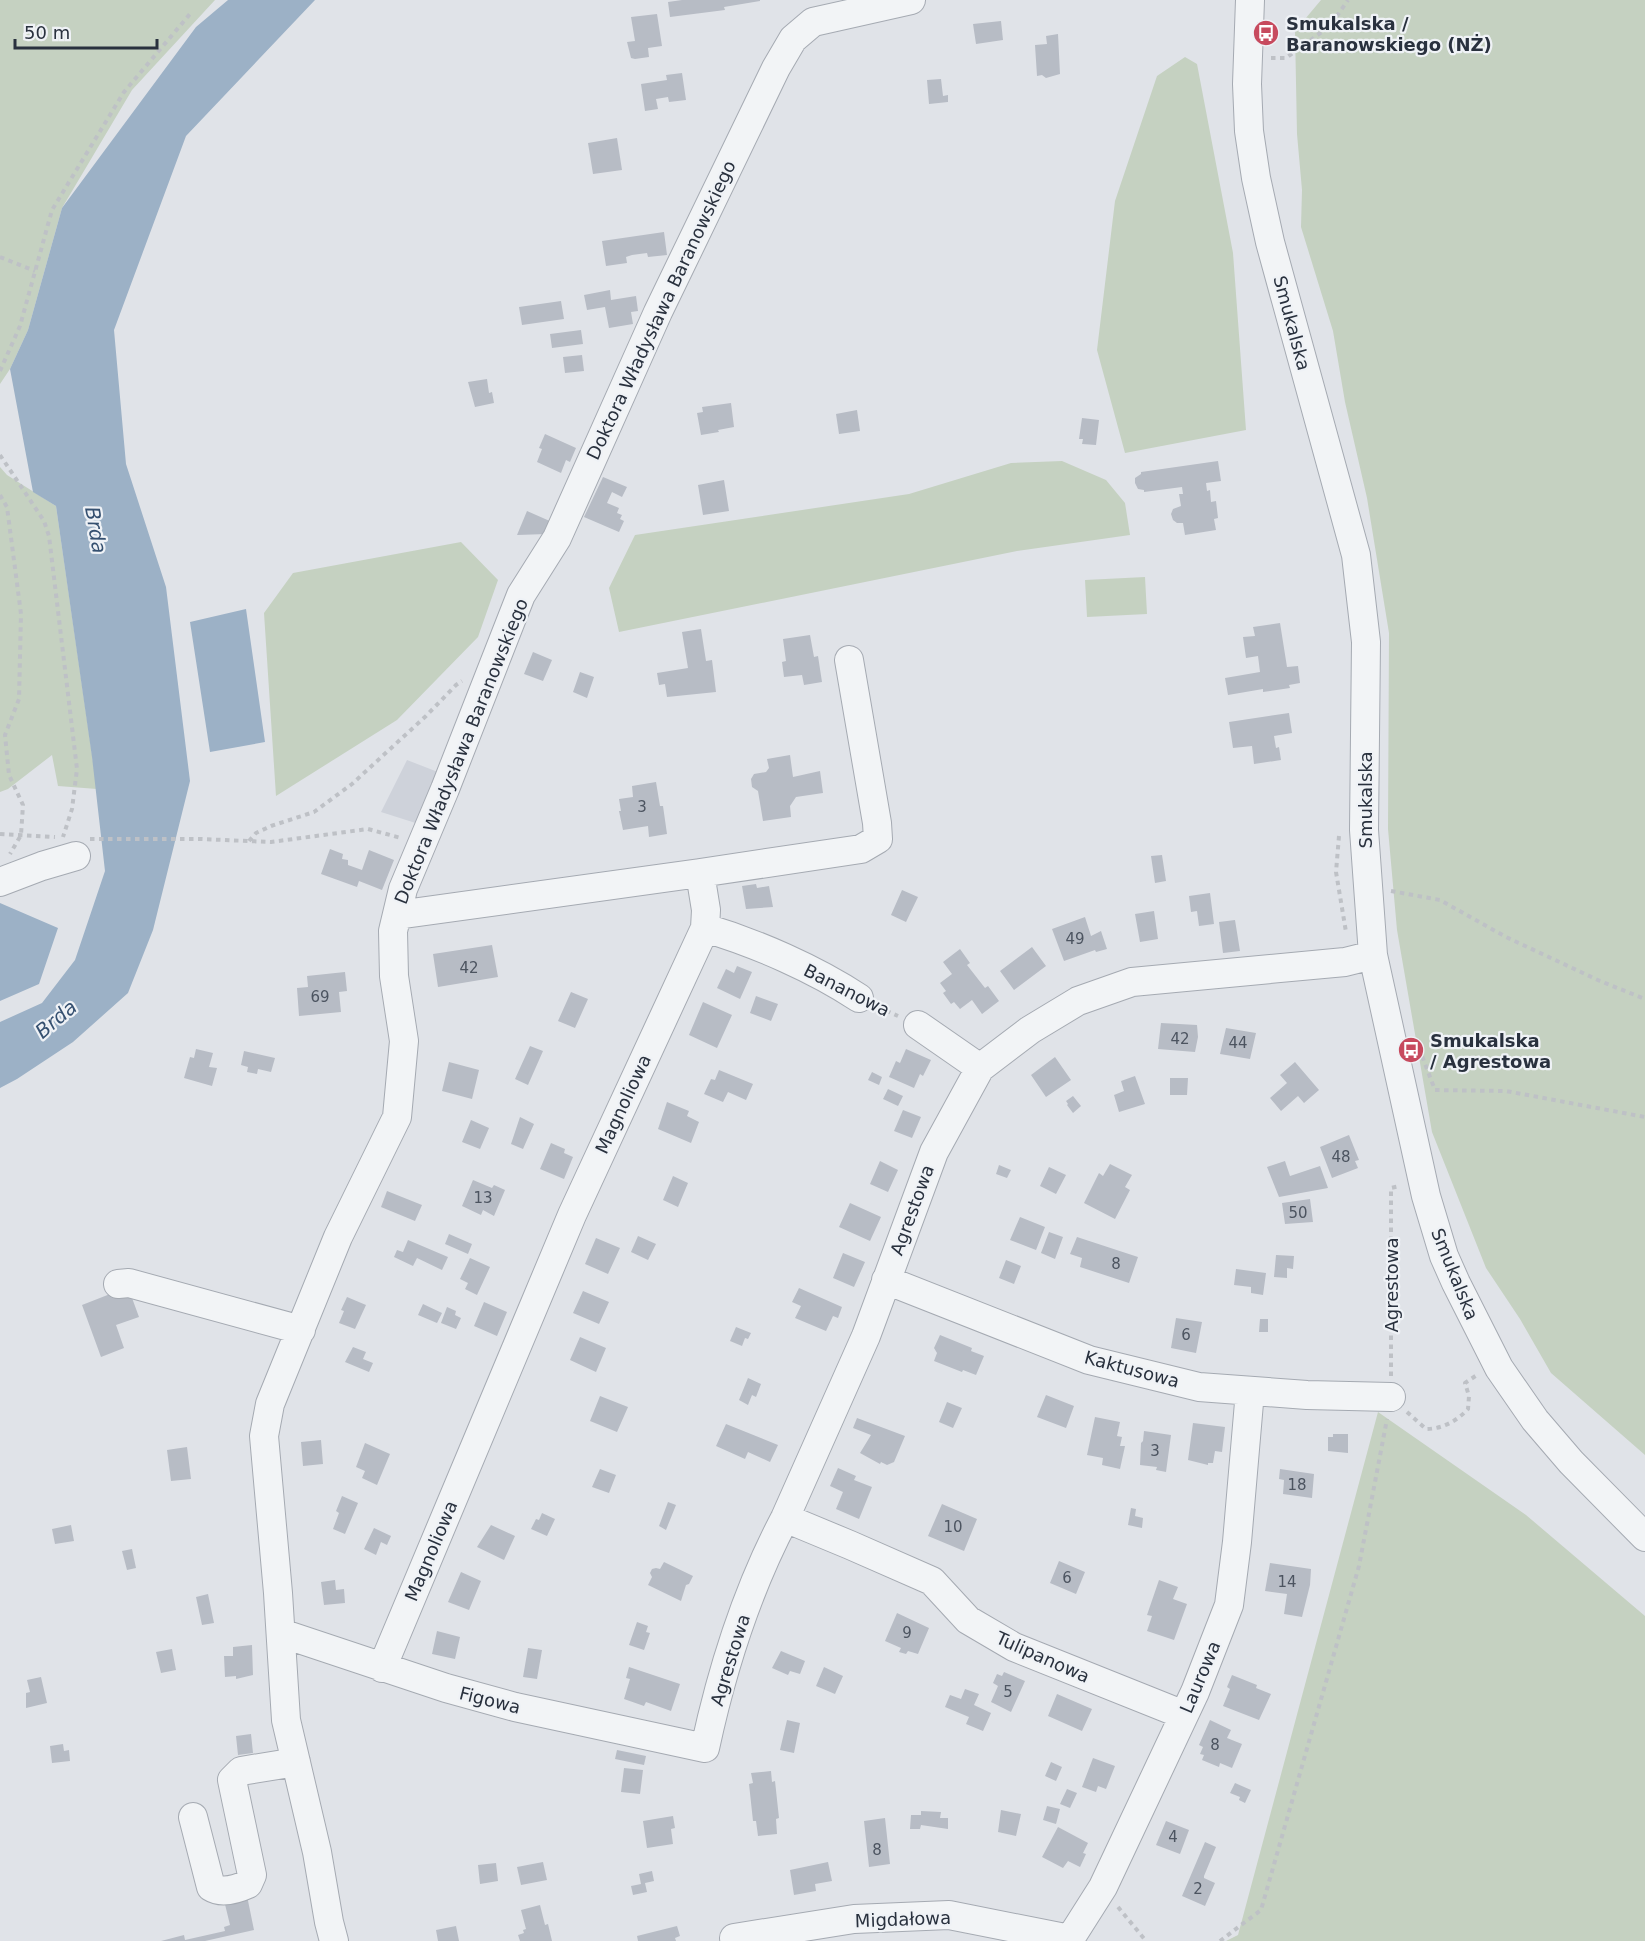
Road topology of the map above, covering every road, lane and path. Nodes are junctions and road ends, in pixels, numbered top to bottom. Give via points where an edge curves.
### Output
1 (911, 0) edge
2 (1250, 0) edge
3 (1348, 0) edge
4 (190, 14) dead end
5 (1246, 58) junction
6 (0, 257) edge
7 (35, 271) junction
8 (0, 371) edge
9 (0, 455) edge
10 (0, 495) edge
11 (849, 660) dead end
12 (493, 669) junction
13 (1341, 829) dead end
14 (0, 834) edge
15 (248, 842) junction
16 (422, 843) junction
17 (73, 844) junction
18 (700, 873) junction
19 (0, 882) edge
20 (1367, 886) junction
21 (397, 915) junction
22 (705, 928) junction
23 (1347, 939) dead end
24 (1373, 955) junction
25 (859, 998) joint
26 (1645, 999) edge
27 (918, 1025) joint
28 (1419, 1047) dead end
29 (980, 1068) junction
30 (1645, 1117) edge
31 (1406, 1184) dead end
32 (886, 1280) junction
33 (118, 1284) dead end
34 (301, 1330) junction
35 (1482, 1371) dead end
36 (1250, 1391) junction
37 (1391, 1397) junction
38 (785, 1518) junction
39 (1645, 1537) edge
40 (281, 1633) junction
41 (382, 1668) junction
42 (1184, 1715) junction
43 (705, 1748) joint
44 (296, 1762) junction
45 (193, 1817) dead end
46 (1103, 1887) junction
47 (734, 1938) dead end
48 (1070, 1939) joint
49 (334, 1941) edge
50 (1146, 1941) edge
51 (1220, 1941) edge

1 - 12 street, Doktora Władysława Baranowskiego via 813,22 793,39 658,312 557,538 521,596
2 - 5 street, Smukalska
3 - 5 path via 1330,26 1286,58
4 - 7 path via 124,92 52,210
5 - 20 street, Smukalska via 1249,131 1270,242 1356,555 1366,642
6 - 7 path
7 - 8 path via 20,326
9 - 17 path via 44,521 49,536 77,769
10 - 14 path via 7,507 21,614 19,699 5,735 9,775 23,805 21,835
11 - 18 street via 878,839 861,849
12 - 15 path via 482,669 456,685 352,784 324,805 256,833
12 - 16 street, Doktora Władysława Baranowskiego
13 - 23 path via 1336,872
15 - 16 path via 368,829
15 - 17 path via 200,839
16 - 21 street, Doktora Władysława Baranowskiego
17 - 19 street via 42,866
18 - 21 street
18 - 22 street, Magnoliowa
20 - 24 street, Smukalska
20 - 26 path via 1440,900 1506,938
21 - 34 street, Doktora Władysława Baranowskiego via 393,931 394,976 404,1041 397,1118 338,1237
22 - 25 street, Bananowa via 736,937
22 - 41 street, Magnoliowa via 572,1215
24 - 29 street, Agrestowa via 1345,962 1132,982 1078,1001 1030,1030
24 - 39 street, Smukalska via 1426,1196 1444,1256 1467,1310 1499,1368 1536,1420 1571,1462
25 - 27 path, Bananowa
27 - 29 street
28 - 30 path via 1434,1090 1506,1091
29 - 32 street, Agrestowa via 934,1152
31 - 37 path, Agrestowa via 1391,1188
32 - 36 street, Kaktusowa via 1089,1360 1199,1387
32 - 38 street, Agrestowa via 866,1336
33 - 34 street via 129,1283
34 - 40 street, Doktora Władysława Baranowskiego via 270,1404 264,1436
35 - 37 path via 1465,1383 1468,1409 1437,1429 1426,1430
36 - 37 street, Kaktusowa
36 - 42 street, Laurowa via 1229,1605
37 - 51 path via 1359,1566 1261,1910
38 - 42 street, Tulipanowa via 932,1581 968,1620 1014,1647
38 - 43 street, Agrestowa via 736,1631
40 - 41 street, Figowa
40 - 44 street, Doktora Władysława Baranowskiego via 286,1720
41 - 43 street, Figowa via 515,1707
42 - 46 street, Laurowa
44 - 45 street via 241,1771 232,1780 252,1875 248,1884 226,1890 211,1887
44 - 49 street, Doktora Władysława Baranowskiego
46 - 48 street, Laurowa
46 - 50 path
47 - 48 street, Migdałowa via 854,1919 949,1915

